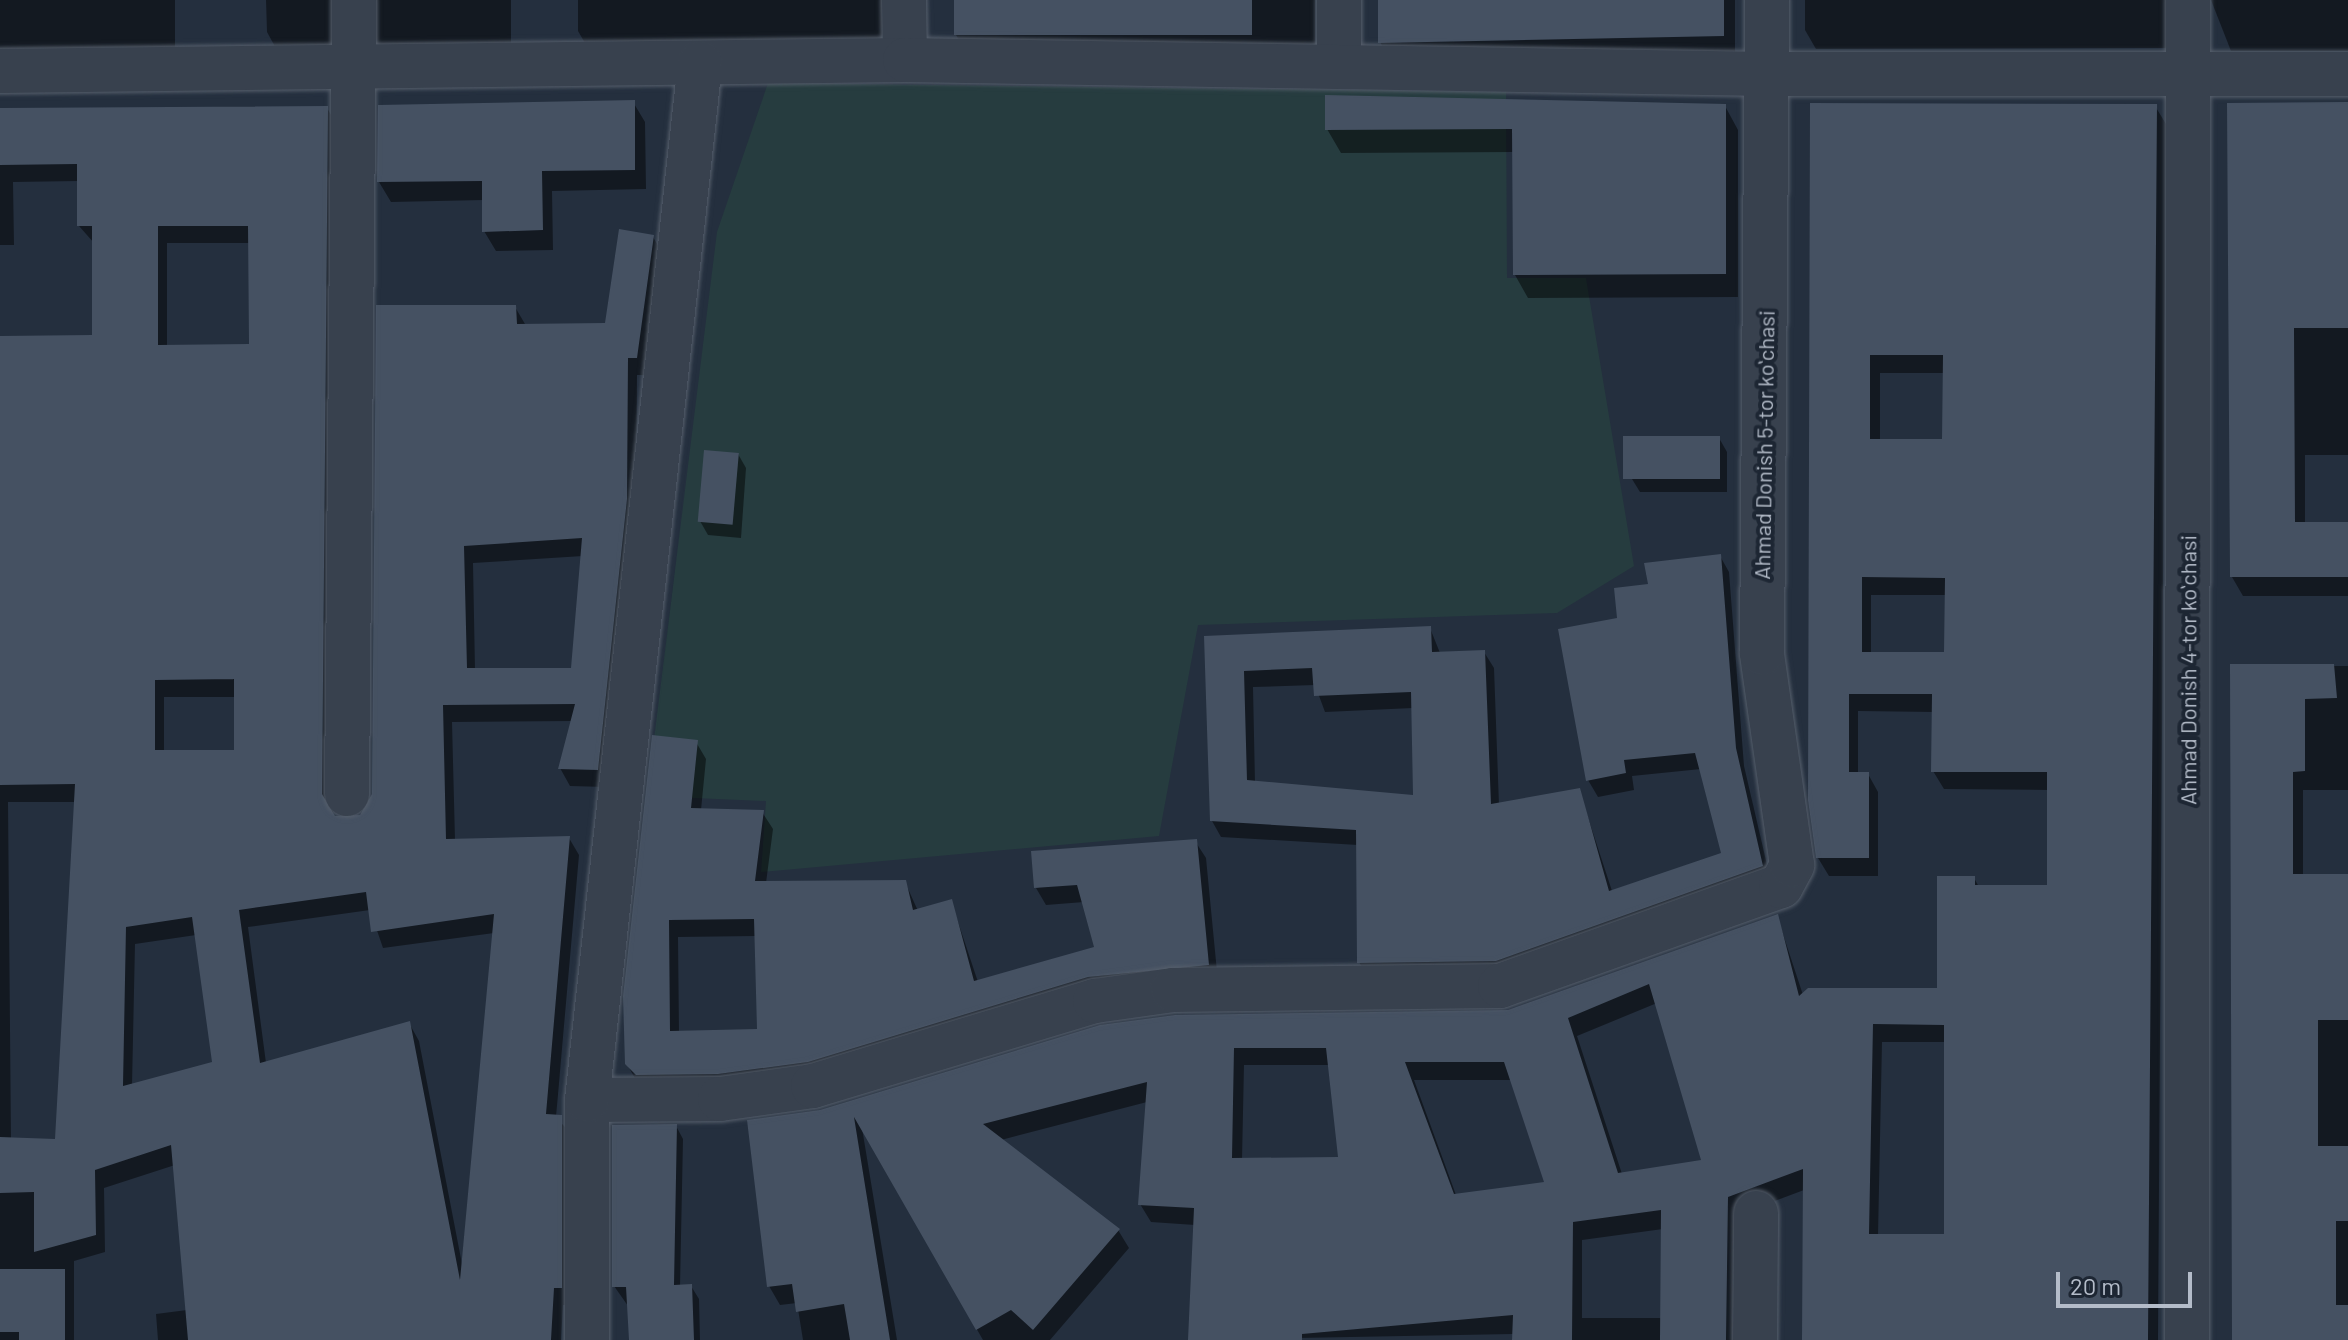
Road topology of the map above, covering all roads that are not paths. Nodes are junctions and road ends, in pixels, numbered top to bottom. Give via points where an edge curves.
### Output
1 (354, 0) edge
2 (904, 0) edge
3 (1339, 0) edge
4 (1767, 0) edge
5 (2188, 0) edge
6 (905, 60) junction
7 (700, 63) junction
8 (1339, 64) junction
9 (354, 69) junction
10 (0, 71) edge
11 (1768, 74) junction
12 (2189, 74) junction
13 (2348, 74) edge
14 (347, 794) dead end
15 (587, 1100) junction
16 (1756, 1213) dead end
17 (587, 1340) edge
18 (1755, 1340) edge
19 (2187, 1340) edge

1 - 9 street
2 - 6 street
3 - 8 street
4 - 11 street, Ahmad Donish 5-tor koʻchasi
5 - 12 street, Ahmad Donish 4-tor koʻchasi
6 - 7 street
6 - 8 street
7 - 9 street
7 - 15 street
8 - 11 street
9 - 10 street
9 - 14 street
11 - 12 street
11 - 15 street, Ahmad Donish 5-tor koʻchasi via 1762,653 1792,865 1781,886 1500,986 1173,990 1095,1001 813,1086 720,1099
12 - 13 street
12 - 19 street, Ahmad Donish 4-tor koʻchasi
15 - 17 street
16 - 18 street

